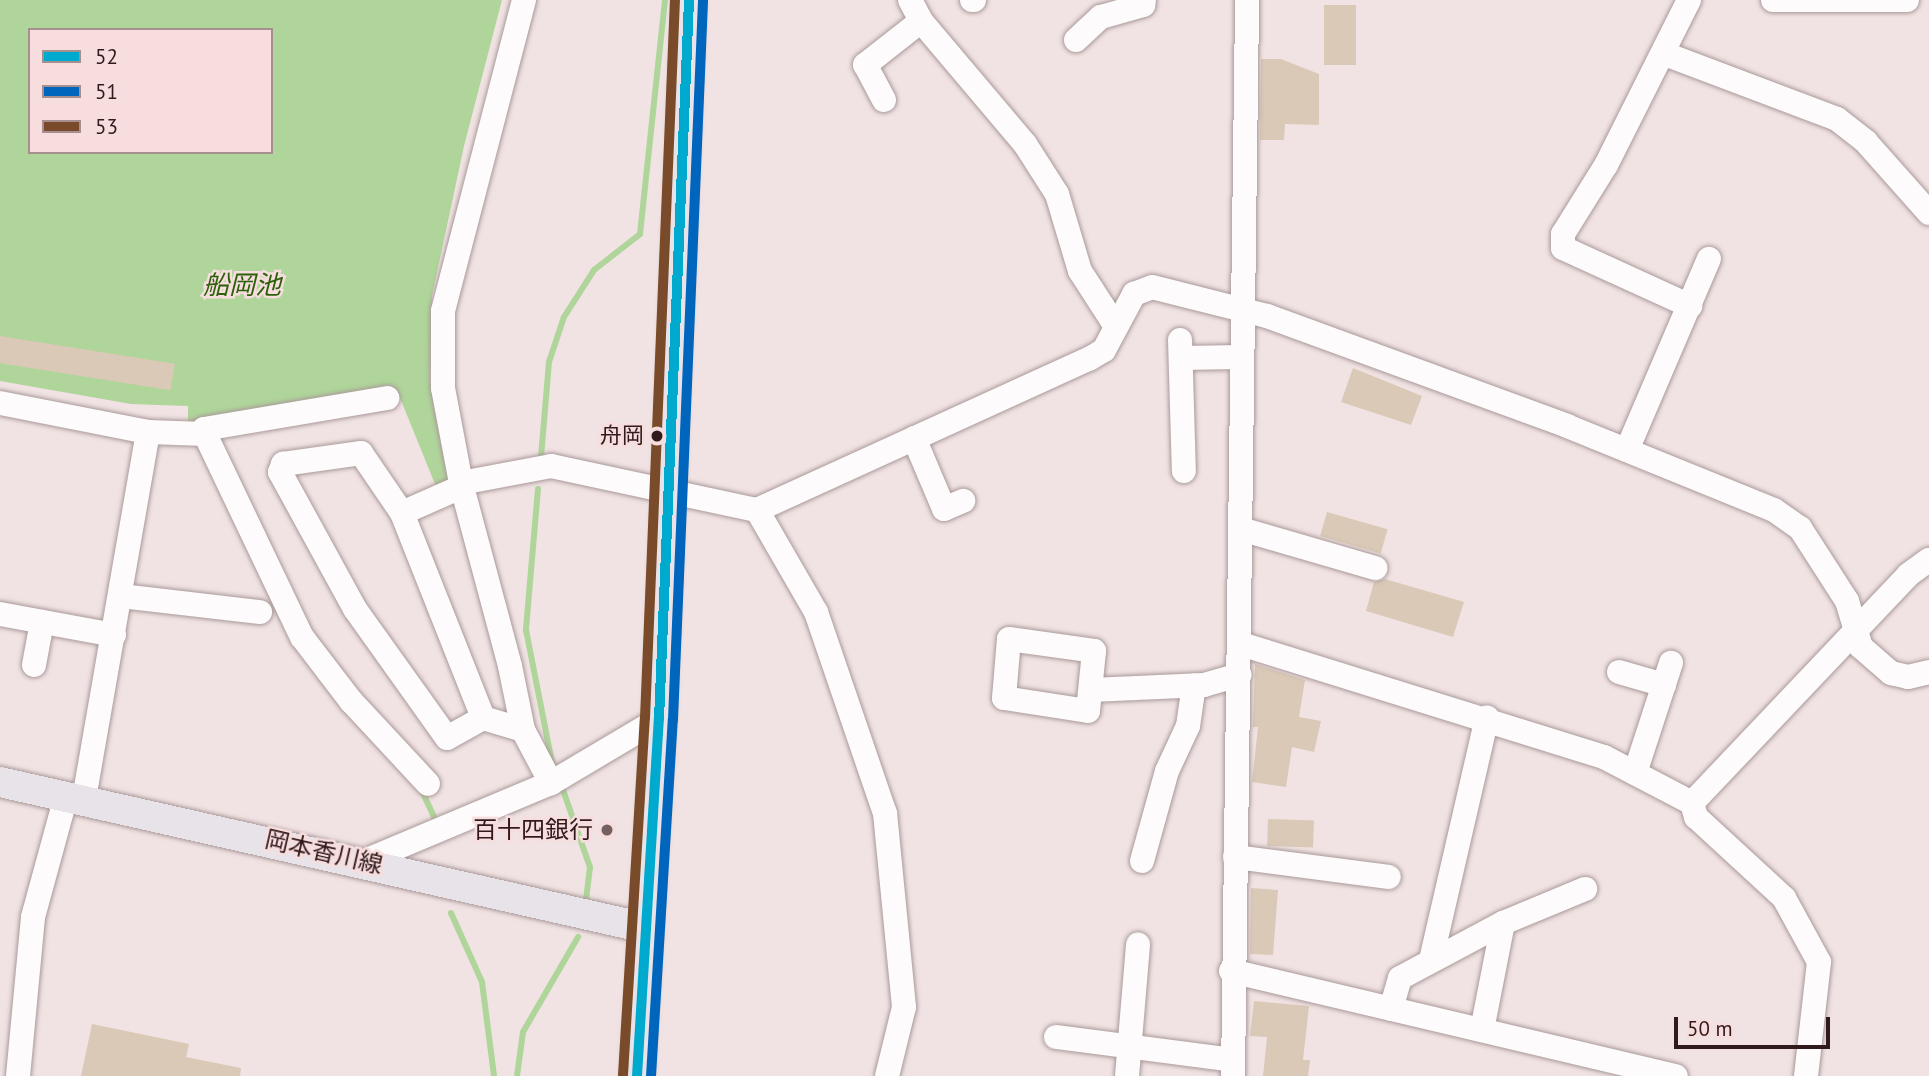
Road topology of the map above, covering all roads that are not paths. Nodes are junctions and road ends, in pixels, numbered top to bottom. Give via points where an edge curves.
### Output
1 (524, 0) edge
2 (689, 0) edge
3 (1144, 0) edge
4 (1247, 0) edge
5 (1689, 0) edge
6 (1773, 0) edge
7 (1908, 0) edge
8 (915, 10) edge
9 (1076, 40) dead end
10 (1665, 54) junction
11 (884, 100) dead end
12 (1929, 213) edge
13 (1709, 258) dead end
14 (1690, 306) junction
15 (1241, 310) junction
16 (1115, 325) junction
17 (1241, 357) junction
18 (387, 398) dead end
19 (0, 403) edge
20 (148, 432) junction
21 (205, 433) junction
22 (914, 438) junction
23 (1627, 450) junction
24 (1184, 471) dead end
25 (461, 483) junction
26 (669, 489) junction
27 (963, 501) dead end
28 (757, 510) junction
29 (402, 513) junction
30 (1241, 529) junction
31 (1929, 560) edge
32 (1375, 568) dead end
33 (121, 596) junction
34 (260, 612) dead end
35 (0, 614) edge
36 (42, 622) junction
37 (1856, 629) junction
38 (114, 635) junction
39 (1241, 644) junction
40 (34, 666) dead end
41 (1619, 672) dead end
42 (1929, 672) edge
43 (1240, 675) junction
44 (1194, 685) junction
45 (1091, 690) dead end
46 (1487, 717) junction
47 (483, 718) junction
48 (659, 719) junction
49 (523, 730) junction
50 (1635, 773) junction
51 (0, 782) edge
52 (551, 783) junction
53 (428, 784) dead end
54 (75, 798) junction
55 (1692, 803) junction
56 (1235, 857) junction
57 (365, 861) junction
58 (1142, 861) dead end
59 (1390, 877) dead end
60 (1585, 889) dead end
61 (1503, 923) junction
62 (646, 928) junction
63 (1138, 944) dead end
64 (1431, 960) junction
65 (1231, 971) junction
66 (1391, 1009) junction
67 (1482, 1030) junction
68 (1056, 1037) dead end
69 (1129, 1047) junction
70 (1233, 1068) edge
71 (1641, 1072) edge
72 (18, 1076) edge
73 (637, 1076) edge
74 (887, 1076) edge
75 (1126, 1076) edge
76 (1676, 1076) edge
77 (1807, 1076) edge

1 - 25 street via 443,311 443,388
2 - 26 main road
3 - 9 street via 1143,5 1101,16
4 - 15 street
5 - 10 street
6 - 7 street
8 - 11 street via 865,65
8 - 16 street via 1025,144 1057,194 1080,271
10 - 12 street via 1837,119 1866,142
10 - 14 street via 1563,234 1563,248
13 - 14 street
14 - 23 street
15 - 16 street via 1153,287 1134,294
15 - 17 street
15 - 23 street
16 - 22 street via 1104,350 1089,359
17 - 24 street via 1181,349
17 - 30 street
18 - 21 street via 204,429
19 - 20 street
20 - 21 street
20 - 33 street
21 - 53 street via 302,637 351,701
22 - 27 street via 944,509
22 - 28 street
23 - 37 street via 1774,510 1800,528 1847,601
25 - 26 street via 551,466
25 - 29 street via 460,488
25 - 49 street
26 - 28 street
26 - 48 main road
28 - 74 street via 816,612 885,813 904,1007
29 - 47 street
29 - 47 street via 362,453 283,464 280,472 355,609 447,738
30 - 32 street
30 - 39 street
31 - 37 street via 1908,575
33 - 34 street
33 - 38 street
35 - 36 street
36 - 38 street
36 - 40 street
37 - 42 street via 1861,647 1891,673 1908,677
37 - 55 street
38 - 54 street
39 - 43 street
39 - 46 street
41 - 50 street via 1667,674
43 - 44 street
43 - 56 street
44 - 45 street
44 - 58 street via 1188,726 1167,771
46 - 50 street via 1604,757
46 - 64 street
47 - 49 street
48 - 52 street
48 - 62 main road
49 - 52 street
50 - 55 street
51 - 54 main road, 岡本香川線
52 - 57 street
54 - 57 main road, 岡本香川線
54 - 72 street via 33,917
55 - 77 street via 1696,817 1784,898 1819,962
56 - 59 street
56 - 65 street
57 - 62 main road, 岡本香川線
60 - 61 street
61 - 64 street
61 - 67 street
62 - 73 main road
63 - 69 street
64 - 66 street via 1400,978
65 - 66 street
65 - 70 street
66 - 67 street
67 - 71 street
68 - 69 street
69 - 70 street
69 - 75 street
71 - 76 street

